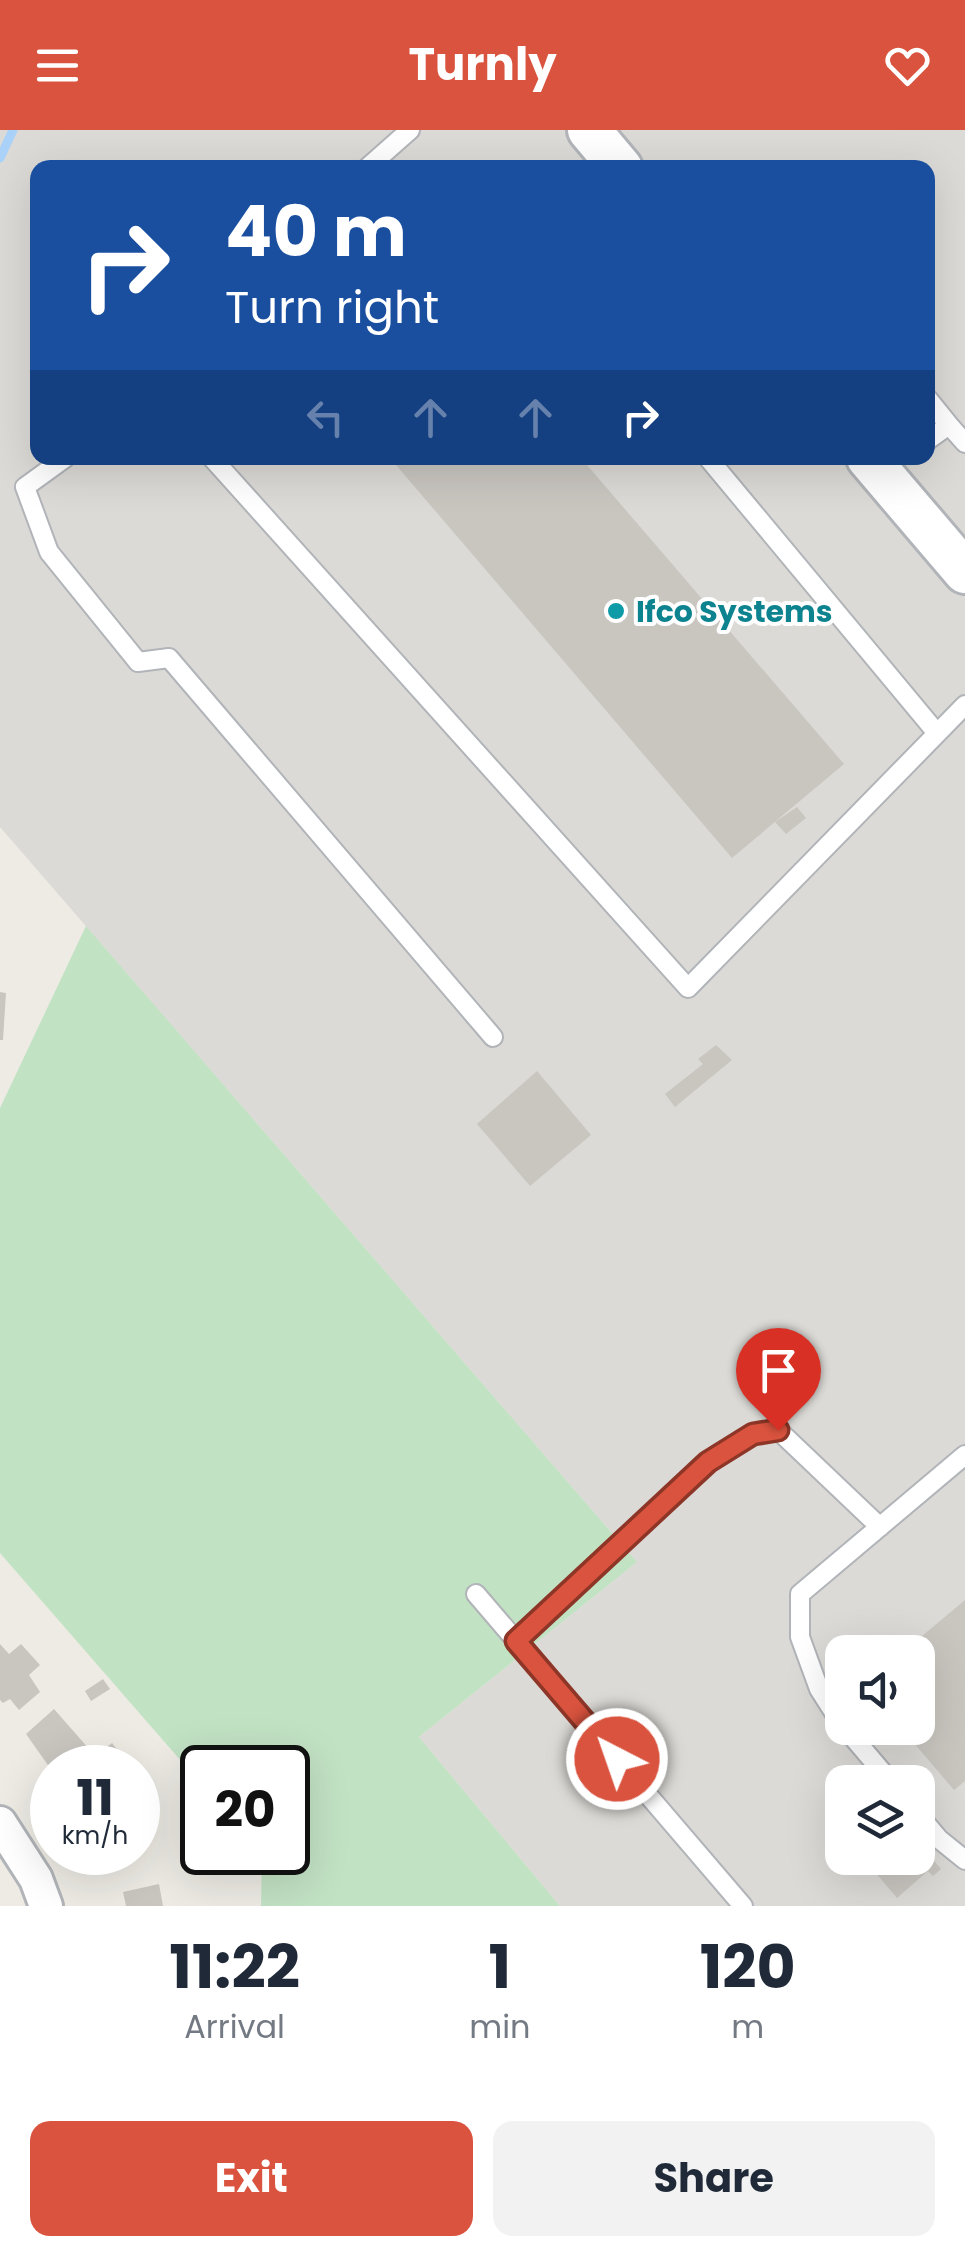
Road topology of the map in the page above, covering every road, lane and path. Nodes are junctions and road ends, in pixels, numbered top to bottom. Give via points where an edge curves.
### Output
1 (410, 130) edge
2 (588, 130) edge
3 (376, 160) edge
4 (613, 160) edge
5 (935, 408) edge
6 (949, 425) junction
7 (935, 435) edge
8 (965, 443) edge
9 (56, 465) edge
10 (218, 465) edge
11 (714, 465) edge
12 (880, 465) edge
13 (954, 553) edge
14 (965, 706) edge
15 (936, 732) junction
16 (493, 1037) dead end
17 (965, 1455) edge
18 (880, 1527) junction
19 (476, 1594) dead end
20 (516, 1641) junction
21 (825, 1699) edge
22 (860, 1745) edge
23 (877, 1765) edge
24 (0, 1823) edge
25 (935, 1833) edge
26 (965, 1860) edge
27 (46, 1906) edge
28 (743, 1906) edge

1 - 3 lane
2 - 4 street
5 - 6 lane
6 - 7 lane
6 - 8 lane
9 - 16 lane via 26,487 49,552 138,662 169,658
10 - 15 lane via 688,988
11 - 15 lane
12 - 13 street
14 - 15 lane
17 - 18 lane
18 - 20 lane via 778,1430 753,1434 708,1462
18 - 21 lane via 800,1594 800,1636
19 - 20 lane
20 - 28 lane
22 - 23 lane
24 - 27 street
25 - 26 lane

